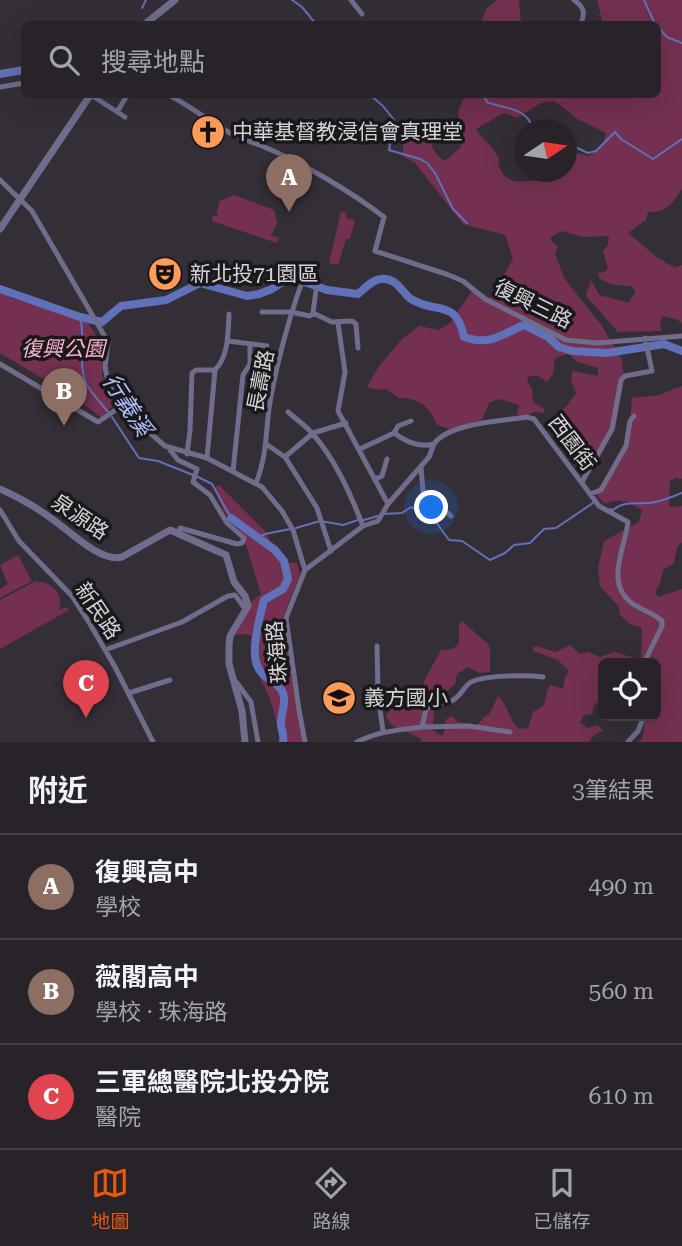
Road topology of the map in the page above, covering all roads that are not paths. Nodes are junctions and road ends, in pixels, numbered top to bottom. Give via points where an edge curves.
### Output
1 (175, 0) edge
2 (351, 0) edge
3 (575, 0) edge
4 (362, 14) dead end
5 (149, 21) edge
6 (582, 21) edge
7 (21, 84) edge
8 (0, 87) edge
9 (89, 98) edge
10 (96, 98) edge
11 (126, 98) edge
12 (175, 98) edge
13 (117, 112) junction
14 (125, 117) dead end
15 (0, 180) edge
16 (21, 199) junction
17 (0, 229) edge
18 (301, 285) dead end
19 (316, 290) dead end
20 (262, 312) dead end
21 (291, 312) junction
22 (313, 313) junction
23 (229, 314) dead end
24 (338, 323) junction
25 (682, 335) edge
26 (645, 338) junction
27 (228, 341) junction
28 (250, 344) junction
29 (267, 346) dead end
30 (358, 348) dead end
31 (0, 364) edge
32 (215, 370) junction
33 (120, 407) junction
34 (288, 412) dead end
35 (634, 416) dead end
36 (411, 421) dead end
37 (346, 423) junction
38 (313, 433) junction
39 (394, 433) junction
40 (266, 444) junction
41 (434, 444) junction
42 (168, 448) junction
43 (360, 449) junction
44 (187, 454) junction
45 (285, 457) junction
46 (208, 458) junction
47 (387, 459) dead end
48 (421, 467) junction
49 (233, 471) junction
50 (375, 479) junction
51 (582, 482) junction
52 (256, 483) junction
53 (0, 489) edge
54 (590, 494) junction
55 (388, 504) junction
56 (0, 510) edge
57 (451, 516) dead end
58 (363, 526) junction
59 (179, 532) junction
60 (331, 551) junction
61 (305, 570) junction
62 (246, 610) junction
63 (376, 646) dead end
64 (105, 650) junction
65 (647, 658) edge
66 (542, 677) dead end
67 (233, 679) junction
68 (170, 680) dead end
69 (129, 694) junction
70 (642, 721) edge
71 (422, 727) junction
72 (383, 731) junction
73 (510, 732) dead end
74 (153, 742) edge
75 (245, 742) edge
76 (258, 742) edge
77 (305, 742) edge
78 (357, 742) edge
79 (628, 742) edge

1 - 5 street
2 - 4 street
3 - 6 street via 583,9
7 - 8 street
9 - 16 street
10 - 13 street
11 - 13 street
12 - 26 street, 復興三路 via 243,140 321,177 384,217 375,251 463,281 485,299 566,340 597,343
13 - 14 street
15 - 16 street
16 - 17 street
16 - 33 street via 108,342 105,367
18 - 21 street, 長壽路
19 - 22 street
20 - 21 street
21 - 22 street
21 - 40 street, 長壽路
22 - 24 street
23 - 27 street
24 - 30 street via 356,324
24 - 37 street via 345,372 338,411
25 - 26 street, 復興三路
26 - 51 street via 652,371 623,377 612,429
27 - 28 street
27 - 32 street
28 - 29 street
28 - 49 street
31 - 33 street via 98,422
32 - 44 street via 192,373
32 - 46 street
33 - 42 street
34 - 38 street
35 - 54 street, 西園街 via 626,446 601,490
36 - 39 street
37 - 38 street
37 - 43 street
38 - 45 street
38 - 58 street via 353,498
39 - 41 street via 420,446
39 - 43 street
40 - 45 street
40 - 52 street, 長壽路
41 - 48 street
41 - 51 street, 西園街 via 462,428 527,417 534,419
42 - 44 street
42 - 59 street via 197,471 193,482 244,538 237,544 180,528
43 - 50 street
44 - 46 street
45 - 60 street via 317,508
46 - 49 street
47 - 50 street via 382,476
48 - 55 street
48 - 57 street via 423,492
49 - 52 street
50 - 55 street
51 - 54 street, 西園街
52 - 61 street via 293,530
53 - 59 street, 泉源路 via 113,558 164,531
54 - 65 street via 599,506 628,522 618,560 621,588 626,598 662,621
55 - 58 street via 378,521
56 - 64 street, 新民路 via 19,541 72,597
58 - 60 street
59 - 62 street via 226,555 234,582 247,602
60 - 61 street
61 - 77 street, 珠海路 via 286,618
62 - 64 street via 235,595 228,596 182,622
62 - 67 street via 230,636
63 - 72 street
64 - 69 street, 新民路
66 - 71 street via 520,674 470,683 454,700 426,709
67 - 75 street
67 - 76 street via 251,702
68 - 69 street
69 - 74 street, 新民路
70 - 79 street
71 - 72 street
71 - 73 street via 469,726
72 - 78 street

